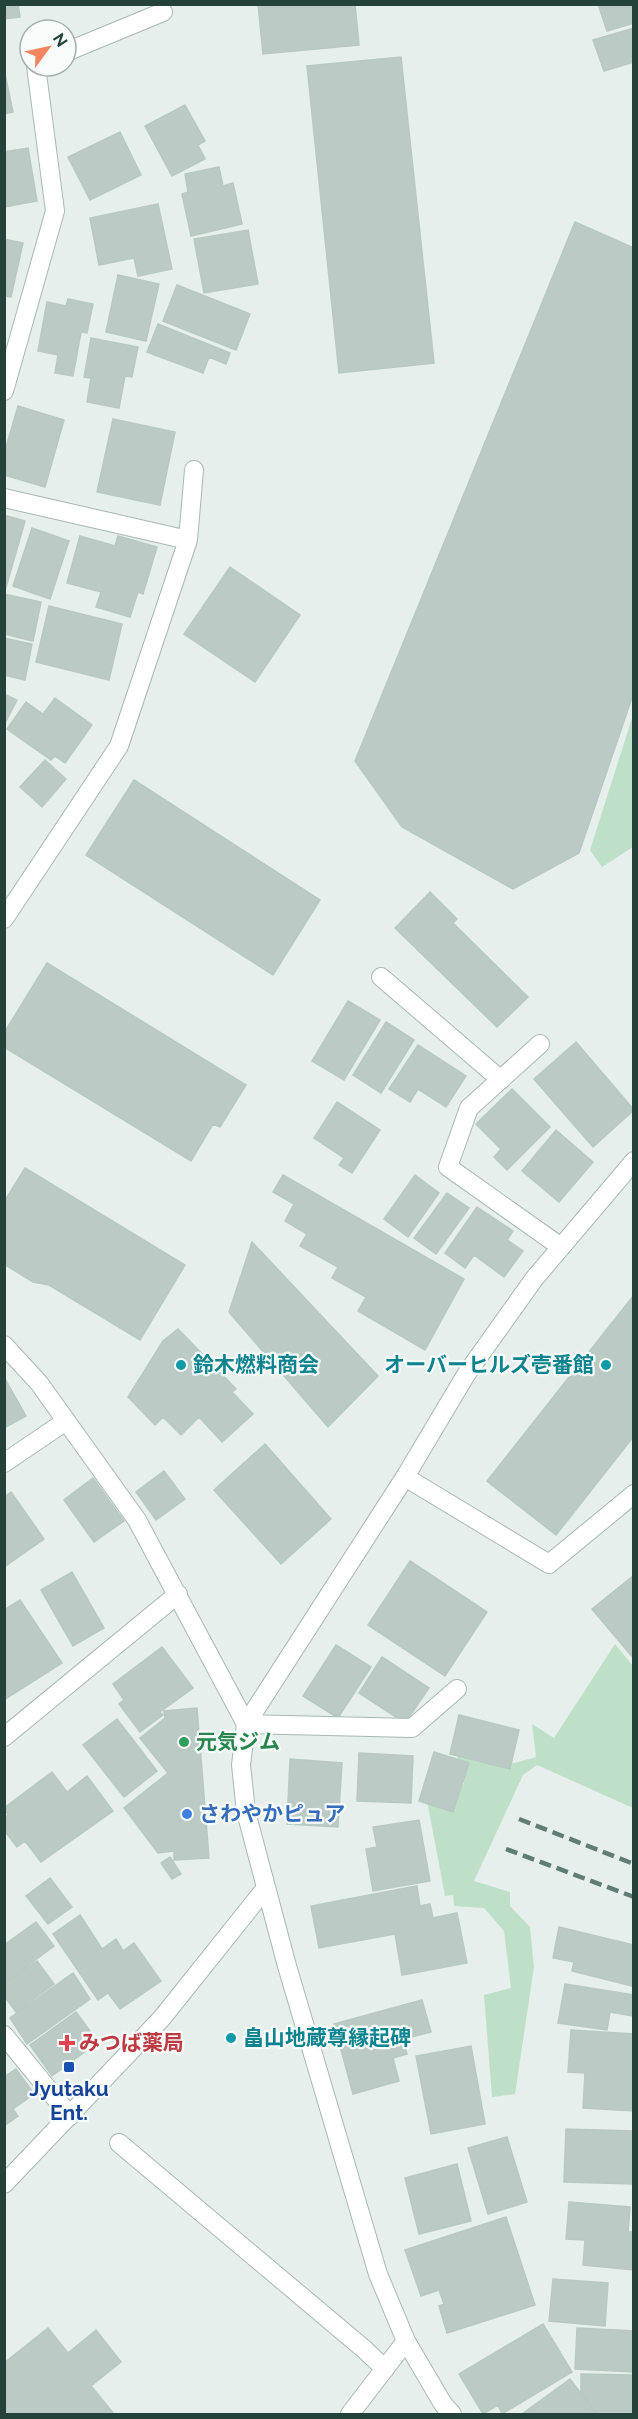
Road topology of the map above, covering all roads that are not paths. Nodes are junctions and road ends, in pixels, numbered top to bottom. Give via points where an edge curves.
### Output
1 (163, 12) dead end
2 (78, 47) edge
3 (38, 78) edge
4 (4, 391) edge
5 (194, 470) dead end
6 (4, 498) edge
7 (189, 540) junction
8 (4, 919) edge
9 (381, 977) dead end
10 (540, 1044) dead end
11 (501, 1080) junction
12 (633, 1161) edge
13 (561, 1247) junction
14 (4, 1345) edge
15 (66, 1421) junction
16 (4, 1463) edge
17 (405, 1477) junction
18 (633, 1494) edge
19 (178, 1594) junction
20 (457, 1689) dead end
21 (246, 1724) junction
22 (4, 1737) edge
23 (265, 1889) junction
24 (4, 2034) edge
25 (70, 2115) junction
26 (119, 2143) dead end
27 (4, 2184) edge
28 (406, 2341) junction
29 (385, 2369) junction
30 (350, 2415) edge
31 (452, 2415) edge

1 - 2 street
3 - 4 street via 55,211
5 - 7 street
6 - 7 street
7 - 8 street via 119,746
9 - 11 street
10 - 11 street
11 - 13 street via 469,1108 448,1167
12 - 13 street
13 - 17 street via 467,1374
14 - 15 street via 39,1383
15 - 16 street
15 - 19 street via 137,1520
17 - 18 street via 549,1564
17 - 21 street
19 - 21 street
19 - 22 street
20 - 21 street via 412,1728
21 - 23 street via 241,1766 246,1812
23 - 25 street via 162,2018
23 - 28 street via 378,2274
24 - 25 street
25 - 27 street
26 - 29 street
28 - 29 street
28 - 31 street
29 - 30 street

